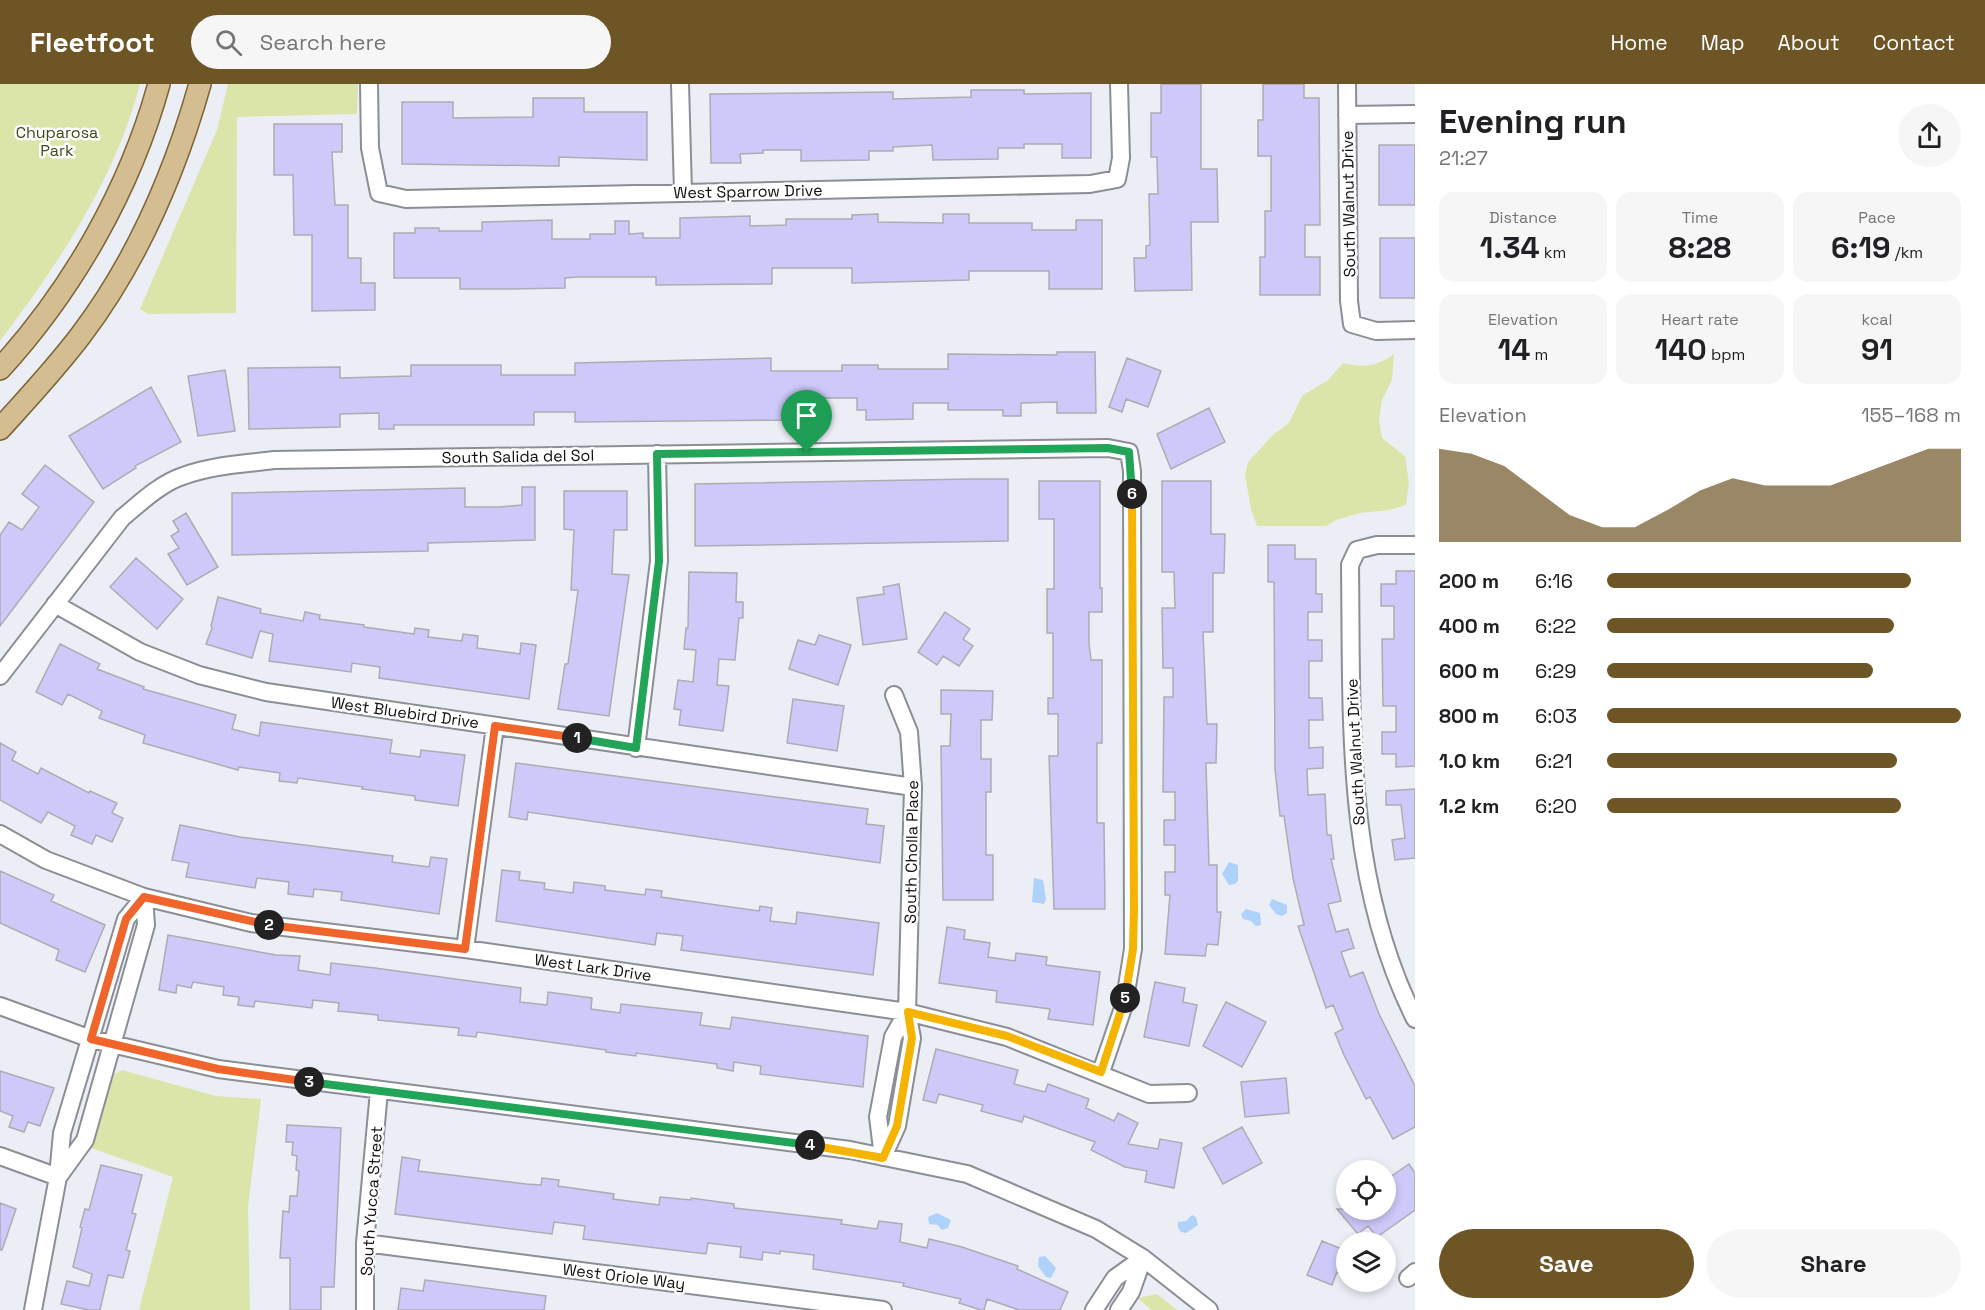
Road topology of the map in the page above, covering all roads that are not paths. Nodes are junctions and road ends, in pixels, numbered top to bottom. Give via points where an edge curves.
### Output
1 (159, 84) edge
2 (200, 84) edge
3 (369, 84) edge
4 (680, 84) edge
5 (1119, 84) edge
6 (1347, 84) edge
7 (1415, 114) edge
8 (1347, 115) junction
9 (683, 192) junction
10 (1415, 330) edge
11 (0, 369) edge
12 (0, 429) edge
13 (657, 454) junction
14 (1415, 544) edge
15 (55, 604) junction
16 (0, 676) edge
17 (894, 695) dead end
18 (495, 726) junction
19 (636, 748) junction
20 (913, 787) junction
21 (0, 834) edge
22 (144, 897) junction
23 (465, 949) junction
24 (0, 1006) edge
25 (908, 1012) junction
26 (1415, 1019) edge
27 (91, 1039) junction
28 (113, 1045) junction
29 (1101, 1072) junction
30 (379, 1091) junction
31 (1188, 1093) dead end
32 (0, 1156) edge
33 (883, 1158) junction
34 (58, 1177) junction
35 (365, 1243) junction
36 (1143, 1258) junction
37 (33, 1310) edge
38 (365, 1310) edge
39 (883, 1310) edge
40 (1094, 1310) edge
41 (1119, 1310) edge
42 (1209, 1310) edge

1 - 11 main road via 136,151 105,220 39,323
2 - 12 main road via 187,132 166,184 114,285 82,333
3 - 9 street, West Sparrow Drive via 370,148 379,193 406,199
4 - 9 street
5 - 9 street, West Sparrow Drive via 1121,158 1117,179 1090,184
6 - 8 street, South Walnut Drive
7 - 8 street
8 - 10 street, South Walnut Drive via 1352,324 1376,331
13 - 15 street, South Salida del Sol via 274,460 181,476 122,518
13 - 19 street via 659,561
13 - 29 street, South Salida del Sol via 1108,448 1129,452 1133,939 1124,1005
14 - 26 street, South Walnut Drive via 1357,550 1350,565 1356,818 1386,948
15 - 16 street, South Salida del Sol
15 - 18 street, West Bluebird Drive via 140,652 199,675 266,692
17 - 20 street, South Cholla Place via 909,732
18 - 19 street, West Bluebird Drive
18 - 23 street
19 - 20 street, West Bluebird Drive
20 - 25 street, South Cholla Place
21 - 22 street, West Lark Drive via 46,860
22 - 23 street, West Lark Drive via 251,923
22 - 27 street via 126,919
22 - 28 street via 146,925
23 - 25 street, West Lark Drive
24 - 27 street
25 - 29 street, West Lark Drive via 1007,1036
25 - 33 street, South Cholla Place via 893,1036 878,1118
27 - 28 street
27 - 34 street via 62,1133
28 - 30 street via 218,1069
28 - 34 street via 85,1140
29 - 31 street, West Lark Drive via 1149,1094
30 - 33 street via 850,1150
30 - 35 street, South Yucca Street
32 - 34 street
33 - 36 street via 917,1162 978,1178 1096,1229
34 - 37 street
35 - 38 street, South Yucca Street
35 - 39 street, West Oriole Way
36 - 40 street via 1115,1278
36 - 41 street via 1131,1292
36 - 42 street

